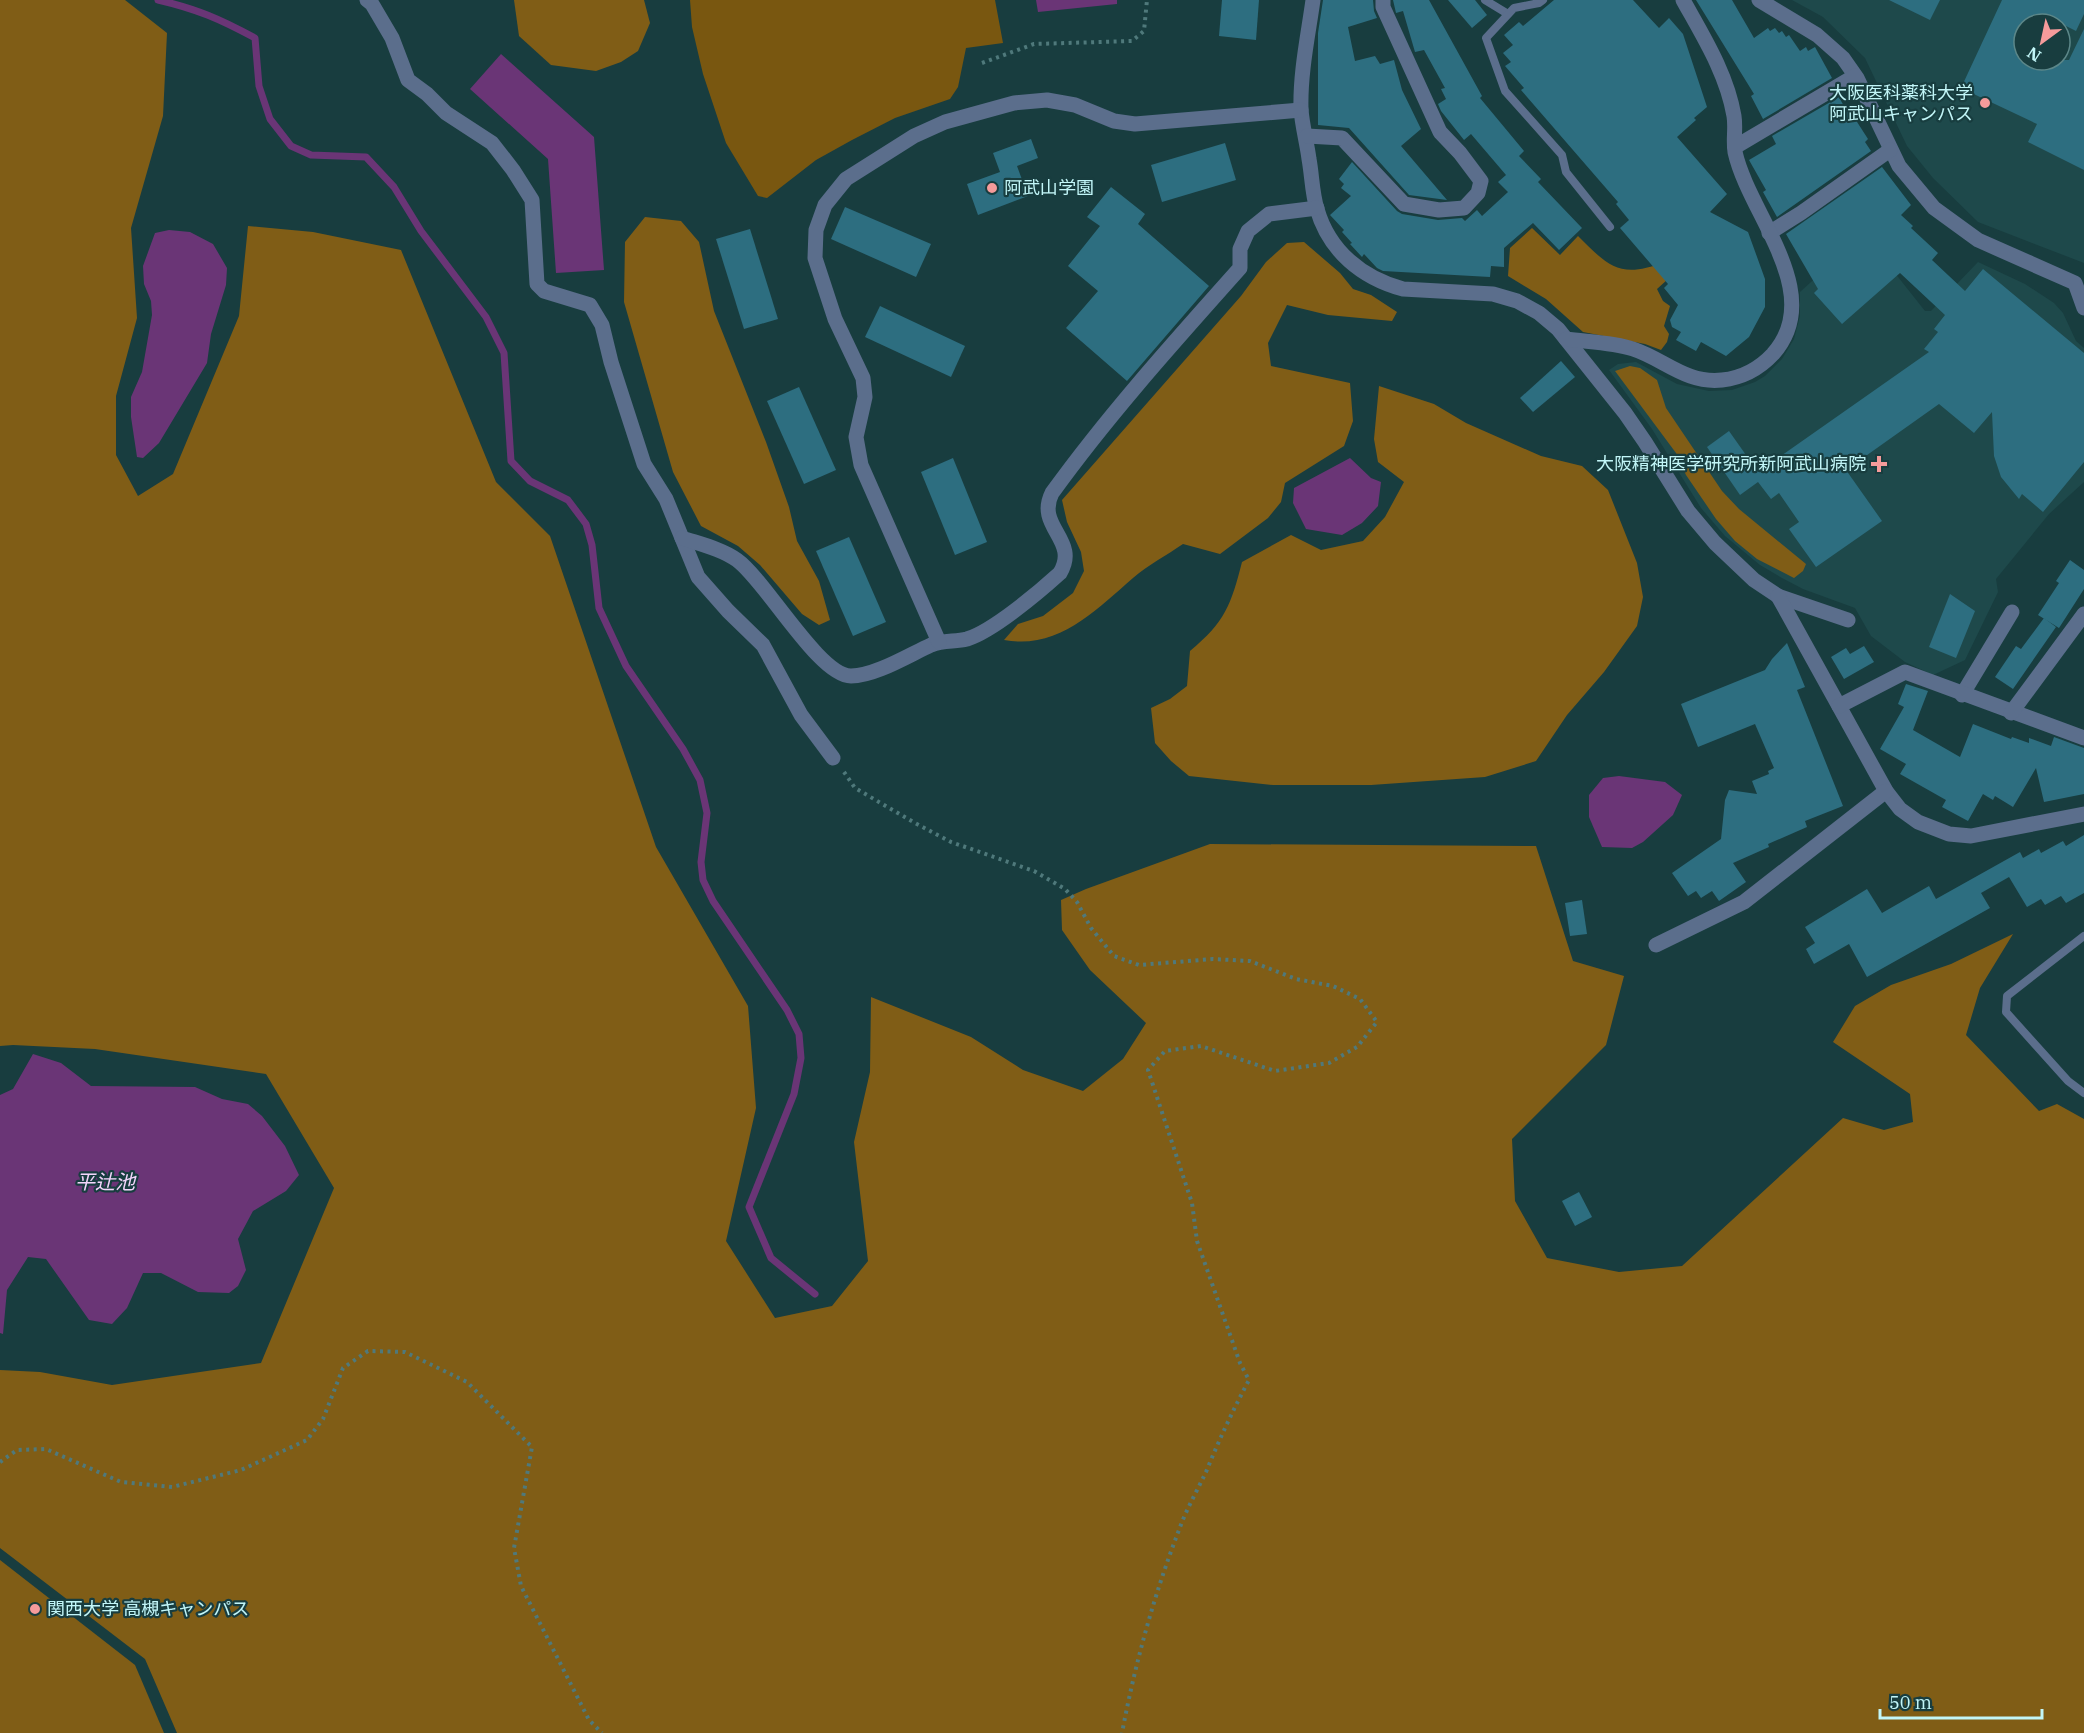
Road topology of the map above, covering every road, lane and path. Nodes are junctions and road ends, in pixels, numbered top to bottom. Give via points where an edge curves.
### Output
1 (367, 0) edge
2 (1147, 0) edge
3 (1313, 0) edge
4 (1383, 0) edge
5 (1485, 0) edge
6 (1543, 0) edge
7 (1683, 0) edge
8 (1759, 0) edge
9 (1508, 14) junction
10 (982, 63) dead end
11 (1855, 75) junction
12 (1301, 110) junction
13 (1307, 136) junction
14 (1735, 147) junction
15 (1890, 150) junction
16 (1317, 208) junction
17 (1610, 227) dead end
18 (1769, 233) junction
19 (2084, 308) edge
20 (1566, 339) junction
21 (682, 538) junction
22 (1778, 596) junction
23 (2012, 612) dead end
24 (2084, 614) edge
25 (1848, 620) dead end
26 (939, 642) junction
27 (1962, 695) junction
28 (1839, 706) junction
29 (2011, 713) junction
30 (2084, 738) edge
31 (833, 758) joint
32 (1886, 791) junction
33 (2084, 814) edge
34 (2084, 936) edge
35 (1656, 945) dead end
36 (2084, 1093) edge
37 (0, 1462) edge
38 (602, 1733) edge
39 (1122, 1733) edge

1 - 21 street via 392,38 408,80 446,113 492,143 532,200 537,284 544,291 590,305 602,325 610,362 645,464 666,499
2 - 10 path via 1144,30 1132,41 1034,44
3 - 12 street
4 - 13 street via 1440,132 1481,181 1479,194 1464,208 1438,210 1404,204 1342,138
5 - 9 lane
6 - 9 lane via 1514,8
7 - 14 street via 1715,58 1726,89 1734,116
8 - 11 street via 1817,34 1844,58
9 - 17 lane via 1486,38 1505,91 1562,156 1566,172
11 - 14 street
11 - 15 street
12 - 13 street
12 - 26 street via 1135,124 1047,100 1014,103 945,122 914,136 846,179 825,205 816,230 815,258 835,319 863,378 865,397 856,437 861,465
13 - 16 street
14 - 18 street
15 - 18 street
15 - 19 street via 1921,195 1948,220 1978,240 2075,283
16 - 20 street via 1323,226 1340,251 1375,279 1403,289 1481,292 1505,297 1539,313
16 - 26 street via 1269,214 1248,231 1240,249 1240,268 1095,435 1052,493 1048,518 1066,553 1060,573 986,630 966,639
18 - 20 street via 1790,285 1792,311 1777,349 1746,374 1720,381 1701,380 1681,374 1635,349
20 - 22 street via 1635,427 1698,524 1754,580
21 - 26 street via 737,560 818,654 843,675 871,672
21 - 31 street via 698,577 764,645 801,715
22 - 25 street
22 - 28 street
23 - 27 street
24 - 29 street
27 - 28 street via 1905,672
27 - 29 street
28 - 32 street
29 - 30 street
31 - 39 path via 855,788 915,824 951,842 1034,871 1065,889 1114,957 1139,965 1213,959 1250,962 1296,980 1333,986 1360,999 1377,1022 1357,1047 1329,1063 1275,1071 1202,1046 1165,1051 1148,1070 1192,1203 1197,1240 1249,1380 1226,1421 1179,1528 1155,1598
32 - 33 street via 1918,822 1948,834 1971,836
32 - 35 street via 1744,902
34 - 36 lane via 2007,996 2006,1012 2068,1082
37 - 38 path via 17,1450 46,1449 121,1482 172,1487 241,1470 307,1440 323,1419 343,1368 351,1362 368,1351 405,1352 467,1382 532,1447 514,1548 521,1586 589,1720

